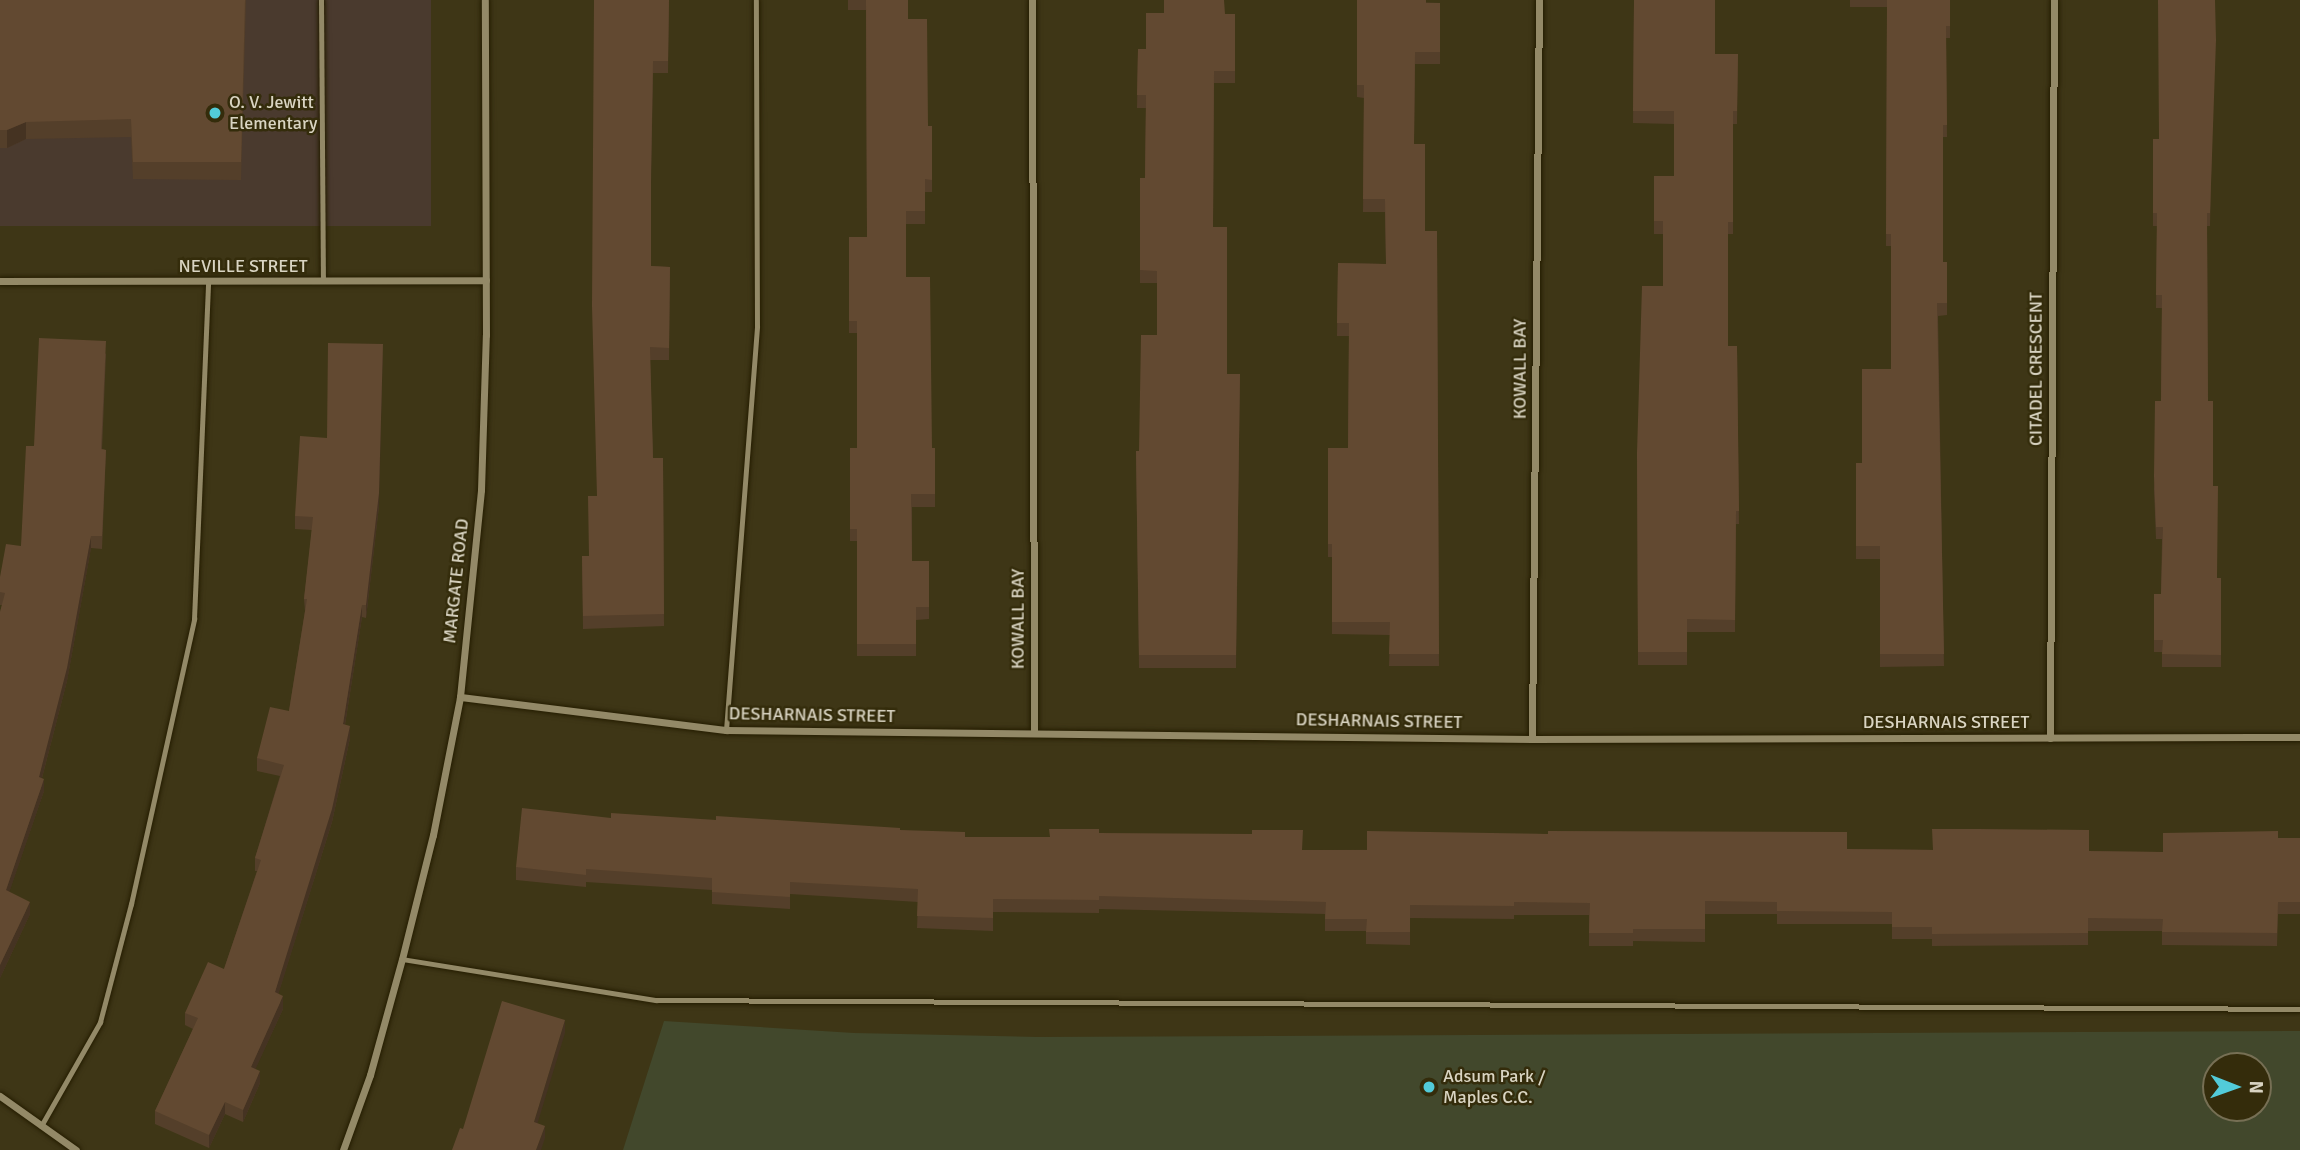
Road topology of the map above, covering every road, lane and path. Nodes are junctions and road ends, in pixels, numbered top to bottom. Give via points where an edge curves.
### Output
1 (321, 0) edge
2 (485, 0) edge
3 (756, 0) edge
4 (1032, 0) edge
5 (1539, 0) edge
6 (2054, 0) edge
7 (486, 280) junction
8 (0, 281) edge
9 (208, 281) junction
10 (323, 281) junction
11 (460, 697) junction
12 (726, 730) junction
13 (1034, 733) junction
14 (2300, 737) edge
15 (2050, 738) junction
16 (1532, 739) junction
17 (402, 959) junction
18 (2300, 1009) edge
19 (0, 1096) edge
20 (40, 1127) junction
21 (76, 1150) edge
22 (343, 1150) edge

1 - 10 lane
2 - 7 street, MARGATE ROAD
3 - 12 lane via 757,326
4 - 13 street, KOWALL BAY
5 - 16 street, KOWALL BAY
6 - 15 street, CITADEL CRESCENT
7 - 10 street, NEVILLE STREET
7 - 11 street, MARGATE ROAD via 481,490
8 - 9 street, NEVILLE STREET
9 - 10 street, NEVILLE STREET
9 - 20 lane via 194,619 131,904 100,1021
11 - 12 street, DESHARNAIS STREET
11 - 17 street, MARGATE ROAD
12 - 13 street, DESHARNAIS STREET
13 - 16 street, DESHARNAIS STREET
14 - 15 street, DESHARNAIS STREET
15 - 16 street, DESHARNAIS STREET
17 - 18 lane via 656,1000
17 - 22 street, MARGATE ROAD via 370,1075
19 - 20 street
20 - 21 street

